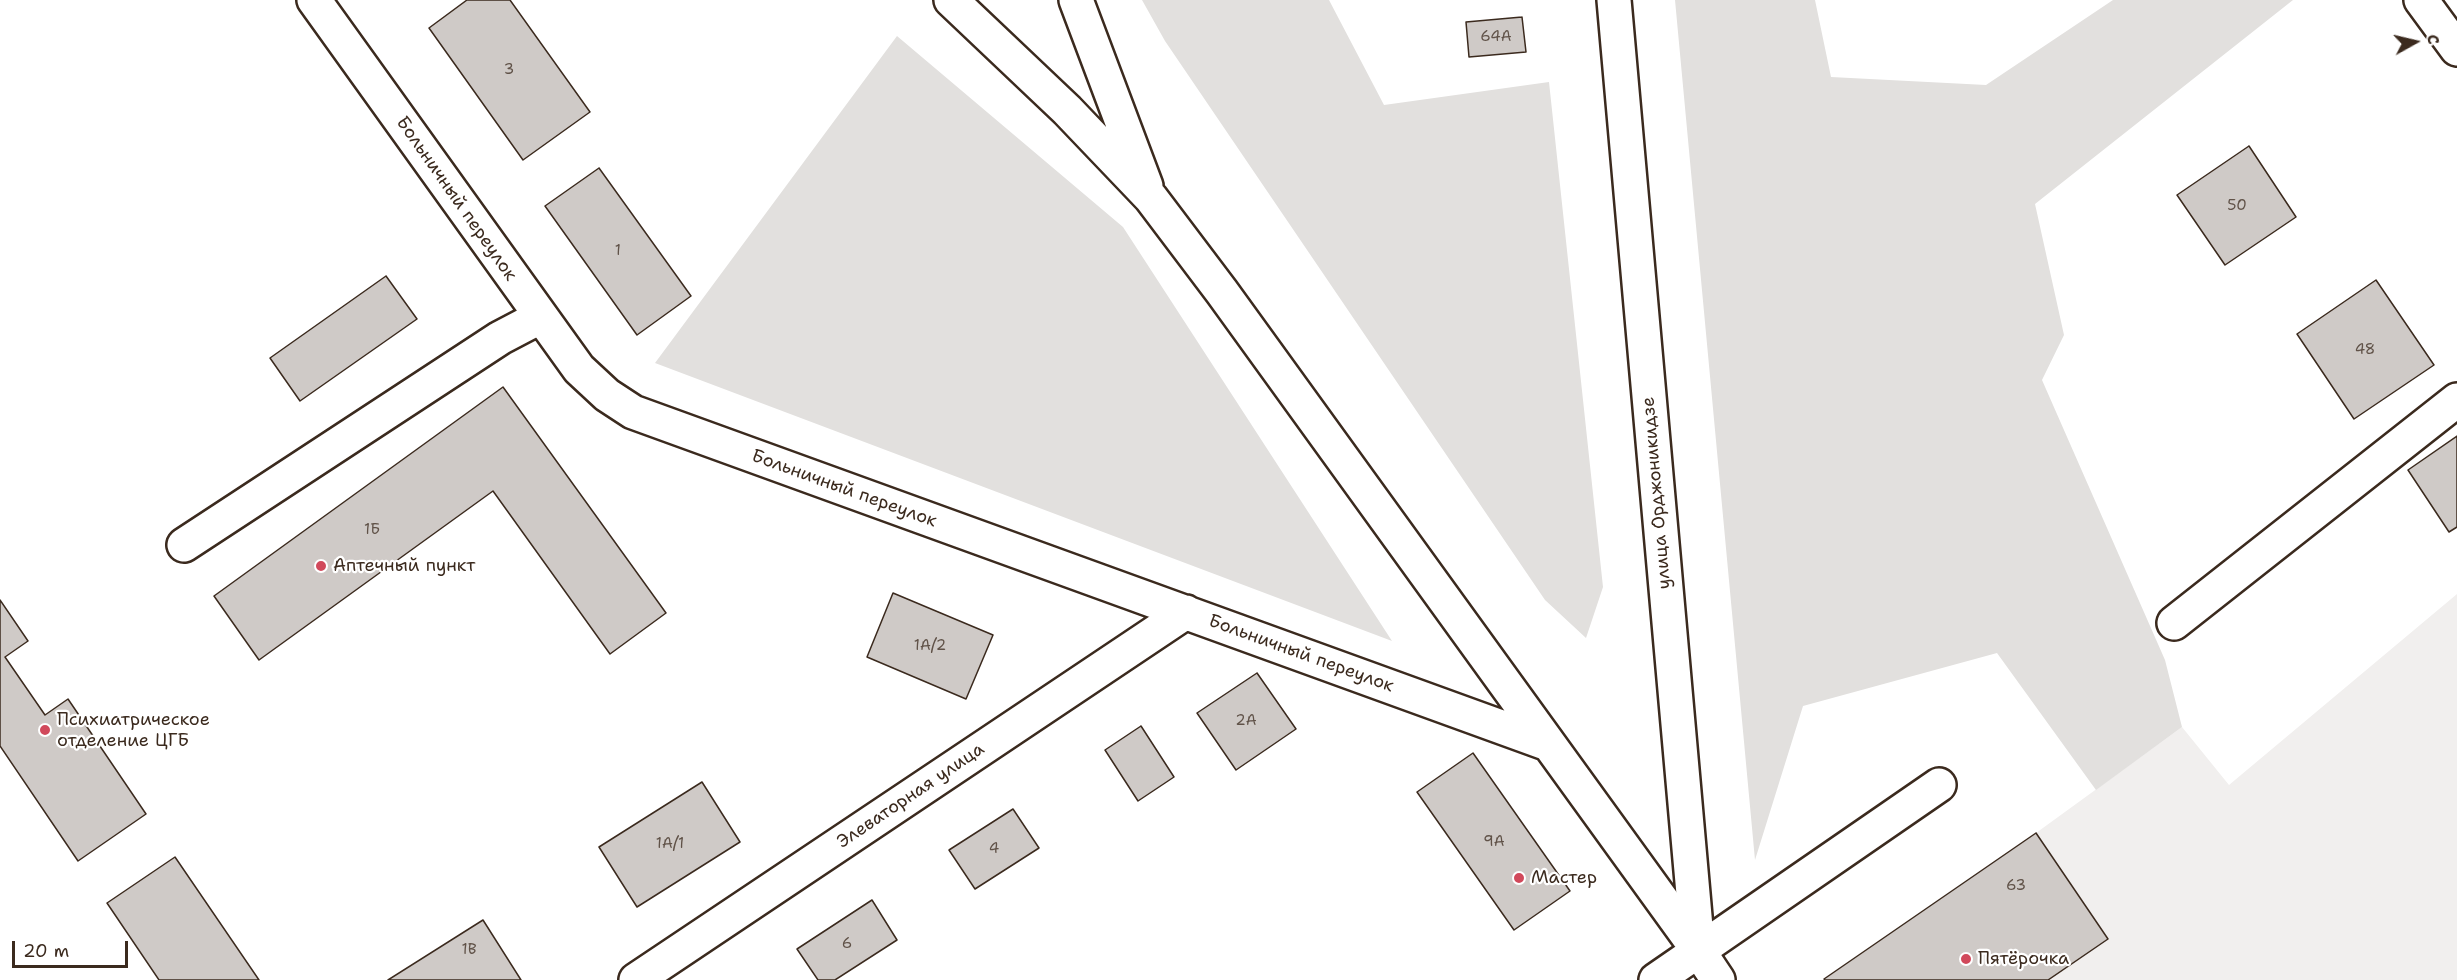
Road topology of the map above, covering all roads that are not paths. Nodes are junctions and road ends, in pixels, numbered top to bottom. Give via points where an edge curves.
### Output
1 (314, 0) edge
2 (951, 0) edge
3 (1076, 0) edge
4 (1614, 0) edge
5 (2421, 0) edge
6 (2457, 49) edge
7 (1151, 198) junction
8 (540, 317) junction
9 (2457, 400) edge
10 (184, 545) dead end
11 (1186, 612) junction
12 (2174, 623) dead end
13 (1548, 744) junction
14 (1939, 785) dead end
15 (1698, 950) junction
16 (636, 980) edge
17 (1656, 980) edge
18 (1718, 980) edge

1 - 8 street, Больничный переулок
2 - 7 street
3 - 7 street
4 - 15 street, улица Орджоникидзе
5 - 6 street
7 - 13 street
8 - 10 street via 500,338
8 - 11 street, Больничный переулок via 579,369 633,412
9 - 12 street
11 - 13 street, Больничный переулок
11 - 16 street, Элеваторная улица
13 - 15 street
14 - 15 street
15 - 17 street
15 - 18 street, улица Орджоникидзе

